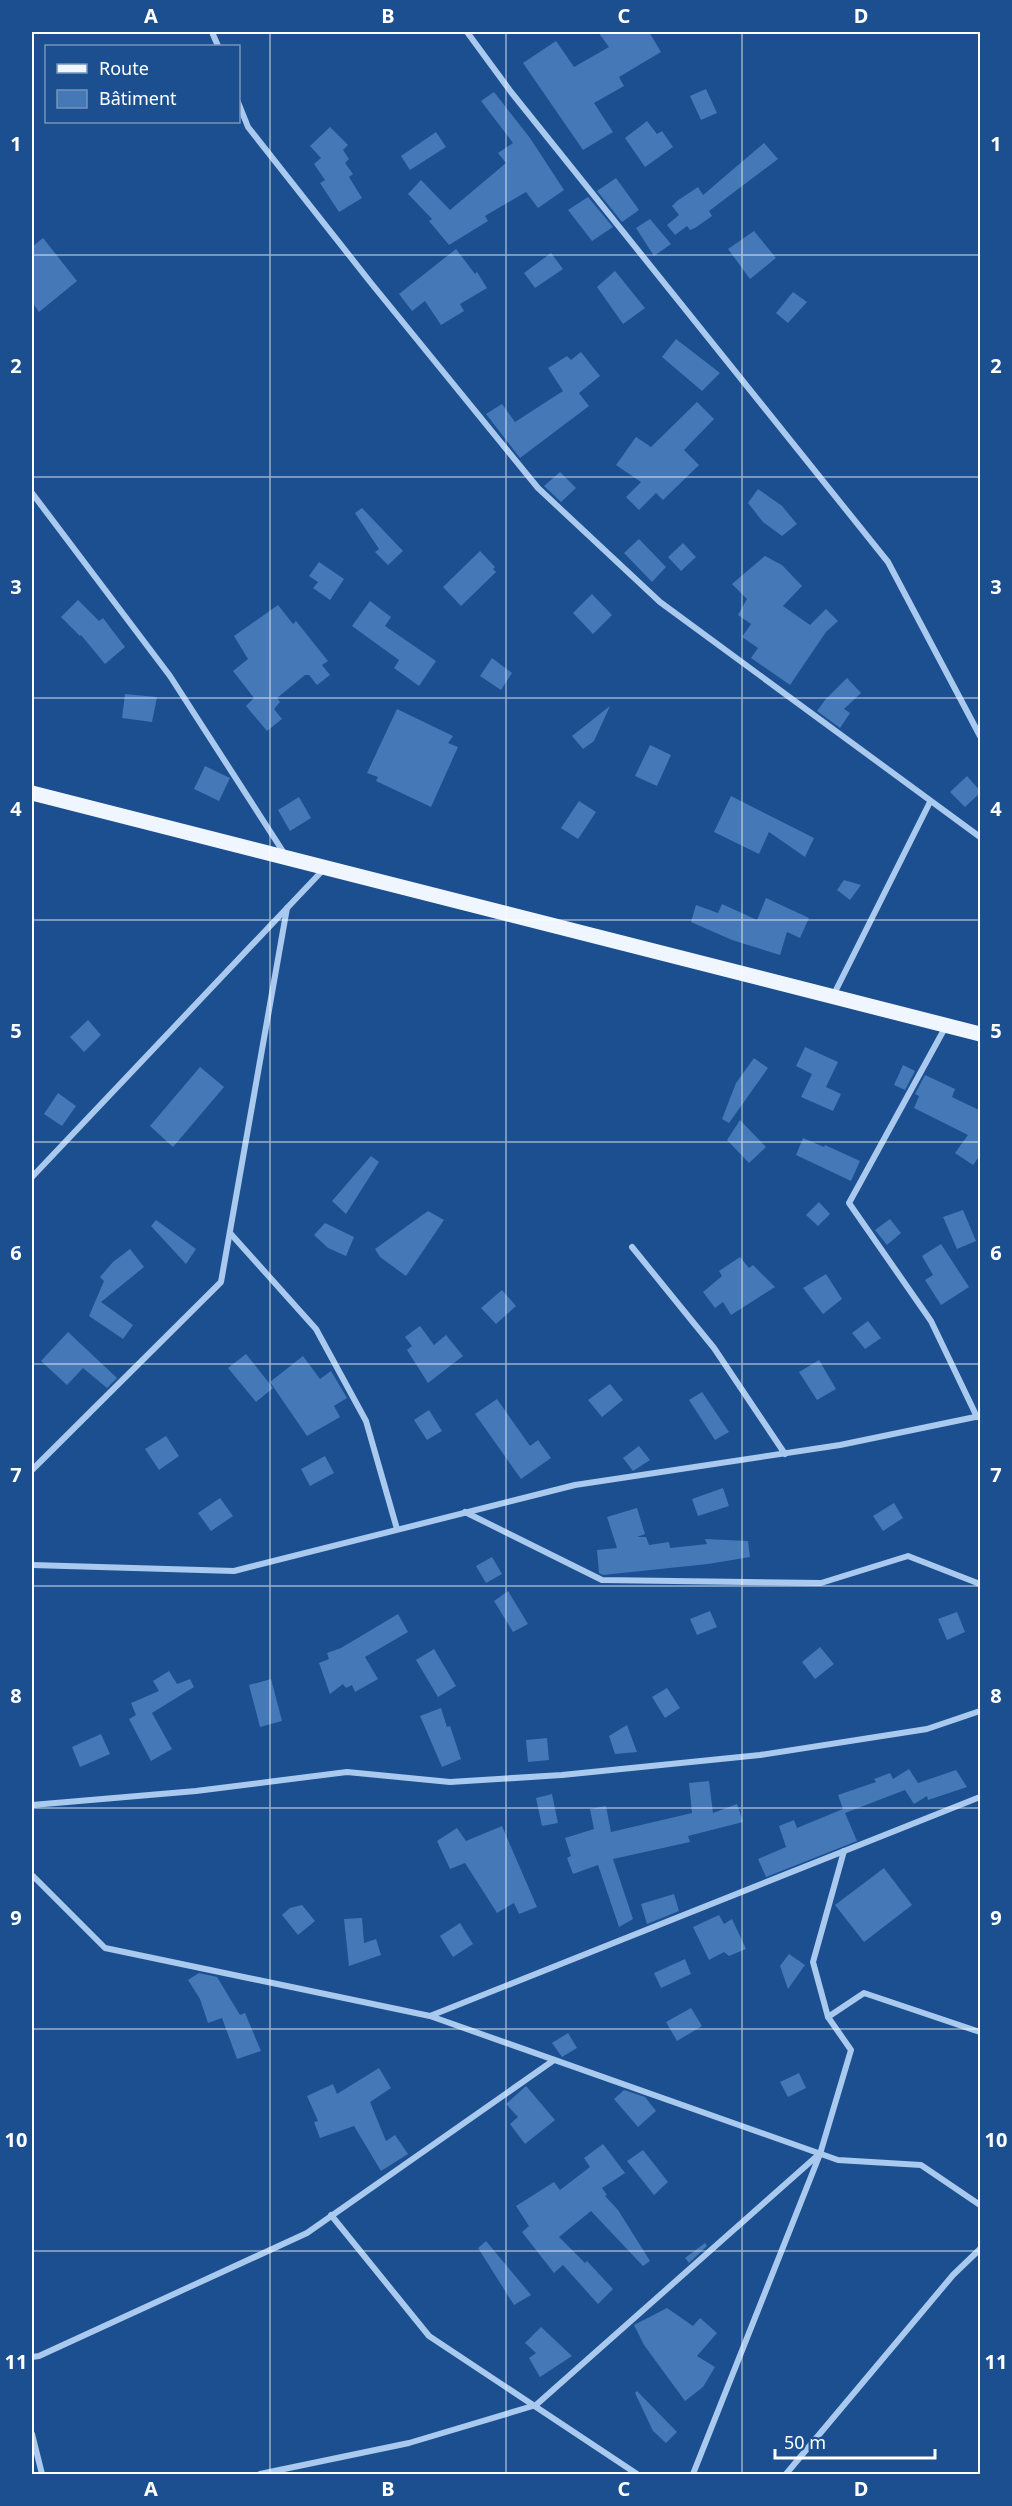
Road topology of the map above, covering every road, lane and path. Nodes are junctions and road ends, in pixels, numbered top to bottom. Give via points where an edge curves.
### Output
1 (467, 32) edge
2 (240, 107) edge
3 (32, 493) edge
4 (981, 736) edge
5 (32, 793) edge
6 (930, 802) junction
7 (981, 837) edge
8 (285, 856) junction
9 (327, 867) junction
10 (287, 908) junction
11 (833, 996) junction
12 (946, 1025) junction
13 (981, 1034) edge
14 (32, 1177) edge
15 (230, 1233) junction
16 (632, 1247) dead end
17 (979, 1416) edge
18 (785, 1454) junction
19 (32, 1470) edge
20 (465, 1512) junction
21 (397, 1529) junction
22 (32, 1565) edge
23 (981, 1584) edge
24 (981, 1711) edge
25 (981, 1797) edge
26 (32, 1805) edge
27 (844, 1851) junction
28 (32, 1875) edge
29 (430, 2016) junction
30 (828, 2017) junction
31 (981, 2032) edge
32 (554, 2060) junction
33 (820, 2154) junction
34 (981, 2205) edge
35 (331, 2216) junction
36 (981, 2249) edge
37 (32, 2357) edge
38 (536, 2405) junction
39 (32, 2434) edge
40 (42, 2475) edge
41 (260, 2475) edge
42 (637, 2475) edge
43 (693, 2475) edge
44 (786, 2475) edge

1 - 4 street via 888,562
2 - 6 street via 248,127 537,488 660,602
3 - 8 street via 170,676
5 - 8 main road
6 - 7 street
6 - 11 street
8 - 9 main road
9 - 10 street
9 - 11 main road
10 - 14 street
10 - 15 street
11 - 12 main road
12 - 13 main road
12 - 17 street via 849,1203 931,1321
15 - 19 street via 221,1282
15 - 21 street via 316,1329 366,1421
16 - 18 street via 714,1348
17 - 18 street
18 - 20 street via 575,1485
20 - 21 street
20 - 23 street via 602,1580 821,1583 908,1556
21 - 22 street via 234,1571
24 - 26 street via 927,1729 760,1755 562,1776 450,1782 347,1772 196,1791
25 - 27 street
27 - 29 street
27 - 30 street via 813,1962
28 - 29 street via 105,1948
29 - 32 street
30 - 31 street via 864,1993
30 - 33 street via 851,2050
32 - 33 street
32 - 35 street
33 - 34 street via 838,2160 921,2165
33 - 38 street
33 - 43 street
35 - 37 street via 307,2233
35 - 38 street via 429,2336
36 - 44 street via 953,2274
38 - 41 street via 409,2443
38 - 42 street
39 - 40 street

